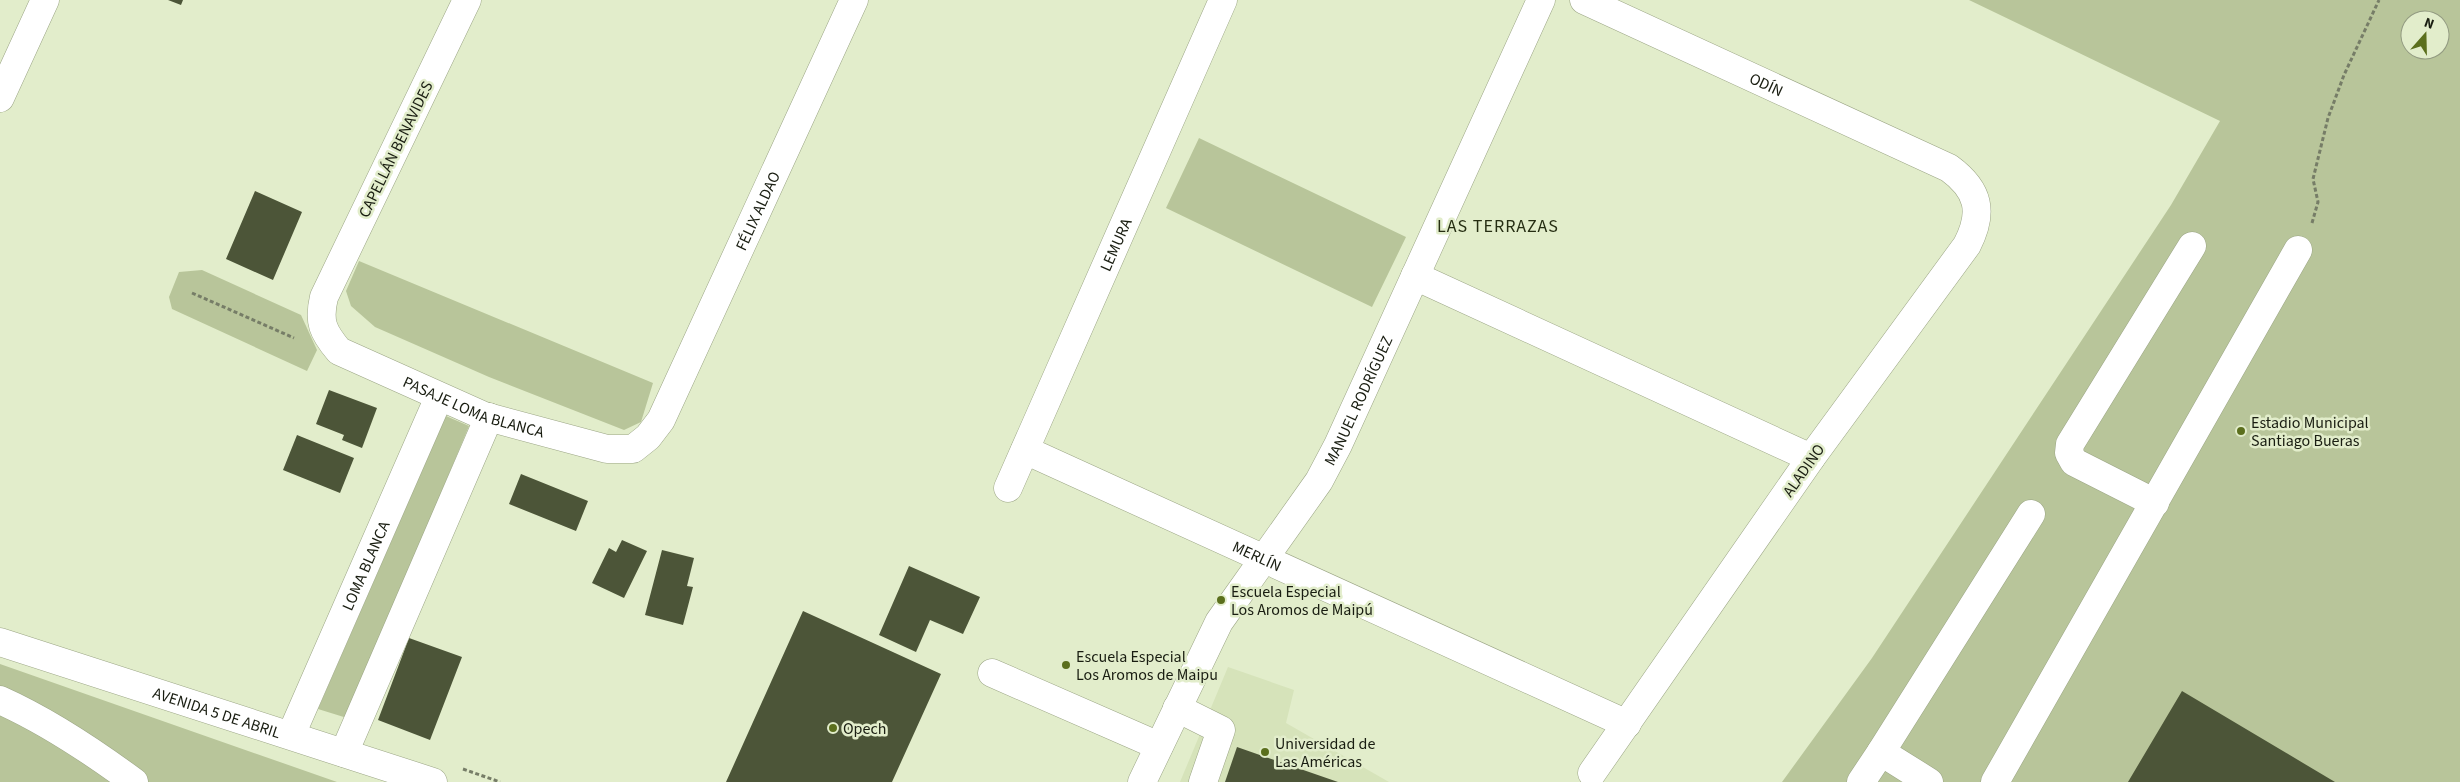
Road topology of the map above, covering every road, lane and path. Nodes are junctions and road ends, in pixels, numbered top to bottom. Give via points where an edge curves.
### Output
1 (45, 0) edge
2 (467, 0) edge
3 (854, 0) edge
4 (1224, 0) edge
5 (1541, 0) edge
6 (1584, 0) edge
7 (2379, 0) edge
8 (7, 64) edge
9 (0, 98) edge
10 (1949, 168) joint
11 (2192, 246) dead end
12 (2298, 250) joint
13 (1415, 276) junction
14 (192, 293) dead end
15 (326, 335) junction
16 (439, 397) junction
17 (489, 417) junction
18 (661, 420) joint
19 (1025, 450) junction
20 (1812, 458) junction
21 (1008, 488) dead end
22 (2155, 503) junction
23 (2031, 514) dead end
24 (1265, 560) junction
25 (0, 642) edge
26 (992, 673) dead end
27 (0, 700) edge
28 (1177, 708) junction
29 (1627, 724) junction
30 (291, 735) junction
31 (1159, 746) junction
32 (1881, 752) junction
33 (344, 753) junction
34 (1592, 773) dead end
35 (134, 782) edge
36 (433, 782) edge
37 (1142, 782) edge
38 (1203, 782) edge
39 (1861, 782) edge
40 (1929, 782) edge
41 (1995, 782) edge

1 - 8 street
2 - 15 street, CAPELLÁN BENAVIDES via 324,297 320,315
3 - 18 street, FÉLIX ALDAO
4 - 19 street, LEMURA
5 - 13 street, MANUEL RODRÍGUEZ
6 - 10 street, ODÍN
7 - 12 path via 2328,118 2313,179 2318,202 2312,224
8 - 9 street
10 - 20 street, ALADINO via 1970,188 1976,202 1974,231
11 - 22 street via 2070,444 2069,453 2074,462
12 - 22 street
13 - 20 street
13 - 24 street, MANUEL RODRÍGUEZ via 1319,480
14 - 15 path via 292,338
15 - 16 street, PASAJE LOMA BLANCA via 339,351
16 - 17 street, PASAJE LOMA BLANCA
16 - 30 street, LOMA BLANCA
17 - 18 street, PASAJE LOMA BLANCA via 606,449 633,449
17 - 33 street
19 - 21 street, LEMURA
19 - 24 street, MERLÍN
20 - 29 street, ALADINO
22 - 41 street
23 - 32 street
24 - 28 street, MANUEL RODRÍGUEZ via 1219,622
24 - 29 street, MERLÍN
25 - 30 street, AVENIDA 5 DE ABRIL
26 - 31 street
27 - 35 street via 104,760
28 - 31 street, MANUEL RODRÍGUEZ
28 - 38 street via 1221,730
29 - 34 street, ALADINO
30 - 33 street, AVENIDA 5 DE ABRIL
31 - 37 street, MANUEL RODRÍGUEZ
32 - 39 street
32 - 40 street
33 - 36 street, AVENIDA 5 DE ABRIL

